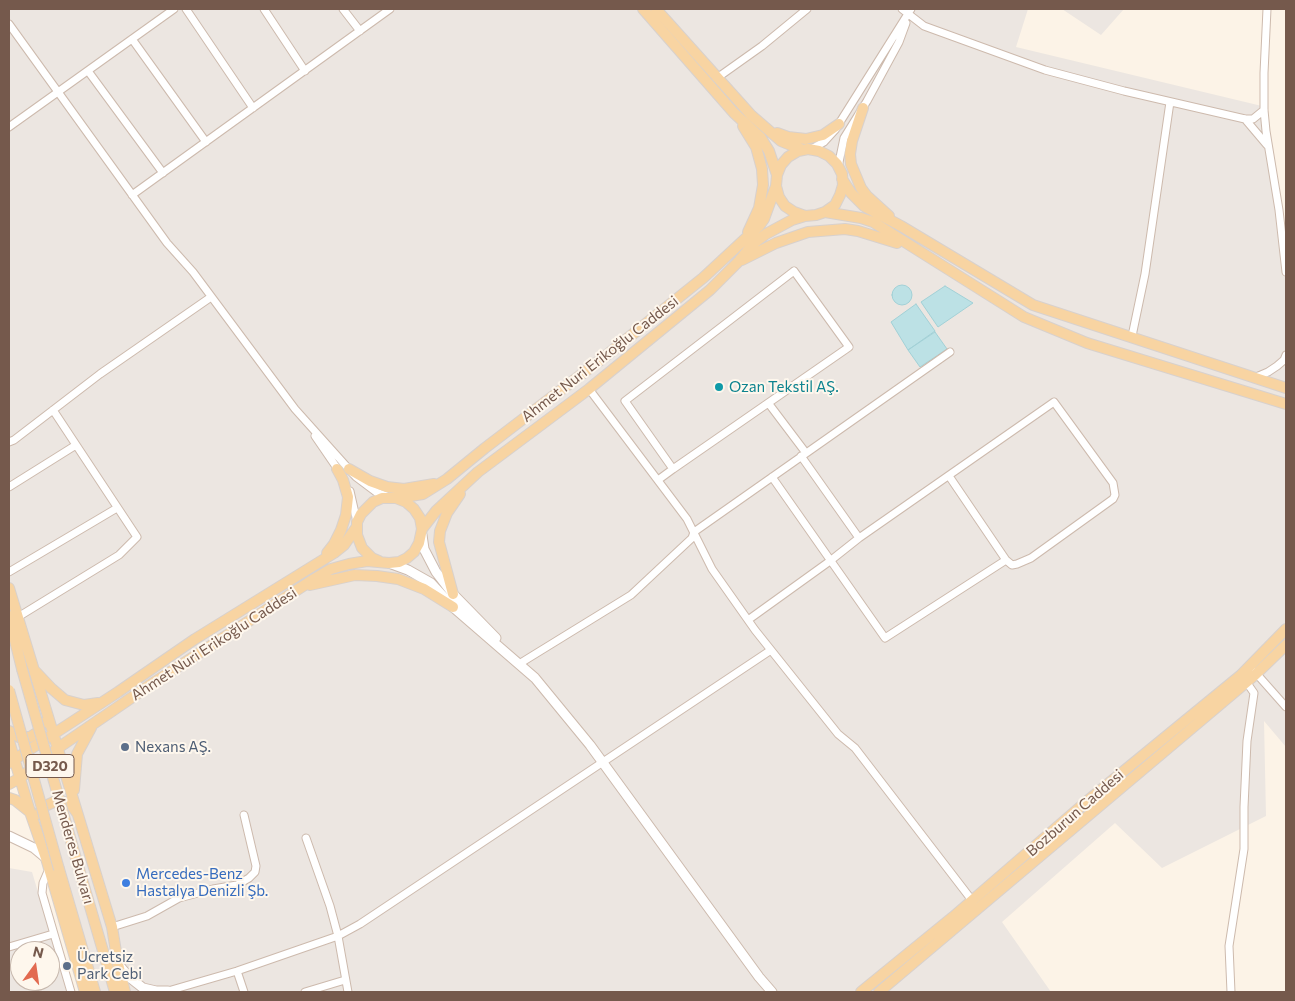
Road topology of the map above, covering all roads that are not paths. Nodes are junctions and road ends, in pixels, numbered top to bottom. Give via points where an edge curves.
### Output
1 (174, 9) edge
2 (186, 9) edge
3 (264, 9) edge
4 (343, 9) edge
5 (390, 9) edge
6 (643, 9) edge
7 (656, 9) edge
8 (807, 9) edge
9 (902, 9) edge
10 (1267, 9) edge
11 (910, 11) edge
12 (9, 24) edge
13 (360, 31) junction
14 (132, 38) junction
15 (88, 71) junction
16 (305, 71) junction
17 (717, 78) junction
18 (58, 92) junction
19 (1170, 102) junction
20 (253, 108) junction
21 (863, 108) junction
22 (1264, 110) junction
23 (734, 113) junction
24 (1244, 119) junction
25 (839, 124) junction
26 (764, 126) junction
27 (9, 127) edge
28 (206, 142) junction
29 (1268, 146) junction
30 (807, 150) junction
31 (838, 166) junction
32 (163, 173) junction
33 (777, 175) junction
34 (842, 179) junction
35 (776, 186) junction
36 (132, 195) junction
37 (825, 212) junction
38 (805, 216) junction
39 (901, 226) junction
40 (741, 242) junction
41 (916, 250) junction
42 (739, 262) junction
43 (1286, 272) edge
44 (211, 296) junction
45 (1132, 336) junction
46 (950, 352) dead end
47 (1286, 355) edge
48 (1254, 378) junction
49 (1286, 388) edge
50 (589, 389) junction
51 (769, 404) junction
52 (1286, 404) edge
53 (53, 410) junction
54 (307, 423) junction
55 (9, 442) edge
56 (76, 445) junction
57 (803, 455) junction
58 (349, 468) junction
59 (337, 469) junction
60 (673, 469) junction
61 (478, 472) junction
62 (949, 476) junction
63 (772, 477) junction
64 (447, 480) junction
65 (658, 480) junction
66 (9, 487) edge
67 (393, 498) junction
68 (117, 508) junction
69 (357, 525) junction
70 (422, 532) junction
71 (694, 532) junction
72 (859, 538) junction
73 (1006, 560) junction
74 (830, 561) junction
75 (384, 562) junction
76 (316, 565) junction
77 (9, 572) edge
78 (9, 588) edge
79 (300, 588) junction
80 (452, 594) junction
81 (453, 607) junction
82 (14, 616) edge
83 (748, 620) junction
84 (1286, 629) edge
85 (1286, 645) edge
86 (771, 650) junction
87 (519, 664) junction
88 (27, 668) junction
89 (1254, 670) junction
90 (1247, 682) junction
91 (9, 690) edge
92 (104, 701) junction
93 (1286, 707) edge
94 (46, 710) junction
95 (95, 722) junction
96 (9, 732) edge
97 (54, 735) junction
98 (9, 741) edge
99 (58, 748) junction
100 (12, 762) edge
101 (603, 762) junction
102 (20, 778) junction
103 (9, 784) edge
104 (9, 798) edge
105 (74, 798) junction
106 (30, 812) junction
107 (78, 814) junction
108 (244, 815) dead end
109 (36, 826) junction
110 (9, 836) edge
111 (306, 838) dead end
112 (52, 865) junction
113 (971, 900) junction
114 (112, 928) junction
115 (52, 934) junction
116 (338, 936) junction
117 (9, 947) edge
118 (118, 964) junction
119 (237, 971) junction
120 (345, 980) junction
121 (71, 992) edge
122 (85, 992) edge
123 (95, 992) edge
124 (115, 992) edge
125 (126, 992) edge
126 (166, 992) edge
127 (244, 992) edge
128 (305, 992) edge
129 (348, 992) edge
130 (772, 992) edge
131 (861, 992) edge
132 (879, 992) edge
133 (1231, 992) edge

1 - 14 street
2 - 20 street
3 - 16 street
4 - 13 street
5 - 13 street
6 - 23 main road
7 - 17 main road
8 - 17 street
9 - 11 street
10 - 22 street
11 - 19 street via 924,26 1044,70
11 - 21 street via 899,42
11 - 25 street
12 - 18 street
13 - 16 street
14 - 15 street
14 - 28 street
15 - 18 street
15 - 32 street
16 - 20 street
17 - 26 main road
18 - 27 street
18 - 36 street
19 - 24 street
19 - 45 street via 1146,274
20 - 28 street
21 - 31 street via 844,138
21 - 39 main road via 850,154 854,172 867,196
22 - 24 street via 1253,119
22 - 29 street
23 - 33 main road via 761,138
23 - 40 main road via 756,147 762,170 763,191 759,208
24 - 29 street
25 - 26 main road via 824,135 806,139 788,137
25 - 30 street via 828,139
26 - 30 main road via 781,141
28 - 32 street
29 - 43 street
30 - 31 main road via 820,151
30 - 33 main road via 788,157
31 - 34 main road
32 - 36 street
33 - 35 main road
34 - 37 main road via 843,185 835,205
34 - 39 main road via 864,206
35 - 38 main road via 785,206
35 - 40 main road, Ahmet Nuri Erikoğlu Caddesi via 764,219
36 - 44 street
37 - 38 main road
37 - 41 main road via 873,222
38 - 42 main road, Ahmet Nuri Erikoğlu Caddesi via 766,234
39 - 45 main road via 1033,305
40 - 64 main road, Ahmet Nuri Erikoğlu Caddesi via 703,278
41 - 42 main road via 871,233 825,230 784,240
41 - 52 main road via 1024,317 1087,343
42 - 50 main road, Ahmet Nuri Erikoğlu Caddesi via 710,290
44 - 53 street
44 - 54 street
45 - 48 main road
46 - 57 street
47 - 48 street via 1277,366
48 - 49 main road
50 - 61 main road, Ahmet Nuri Erikoğlu Caddesi
50 - 65 street
51 - 57 street
51 - 60 street
51 - 60 street via 849,347 794,271 625,401
53 - 55 street
53 - 56 street
54 - 58 street
54 - 59 street
56 - 66 street
56 - 68 street
57 - 63 street
57 - 72 street
58 - 64 main road via 370,481 396,489
58 - 67 street via 376,492
59 - 69 street via 350,491
59 - 76 main road via 348,497 346,515 334,544
60 - 65 street
61 - 70 main road, Ahmet Nuri Erikoğlu Caddesi via 436,511
61 - 80 main road via 454,502 440,531 439,542
62 - 72 street
62 - 73 street
62 - 73 street via 1054,402 1113,483 1113,499 1030,558 1012,565
63 - 71 street
63 - 74 street
64 - 67 main road, Ahmet Nuri Erikoğlu Caddesi via 423,494
65 - 71 street
67 - 69 main road via 382,498 366,507
67 - 70 main road via 414,509 420,518
68 - 77 street
68 - 82 street via 137,537 119,555
69 - 75 main road via 356,535 366,554
69 - 76 main road, Ahmet Nuri Erikoğlu Caddesi via 344,545
70 - 75 main road via 419,544 407,558 399,562
70 - 80 street via 424,549 431,565
71 - 83 street via 712,569
71 - 87 street via 692,538 631,595
72 - 74 street
73 - 74 street via 885,638
74 - 83 street
75 - 79 main road, Ahmet Nuri Erikoğlu Caddesi via 339,566
75 - 81 street via 431,583
76 - 92 main road, Ahmet Nuri Erikoğlu Caddesi via 195,639
78 - 82 main road, Menderes Bulvarı
79 - 81 main road via 355,575 377,576 424,588
79 - 95 main road, Ahmet Nuri Erikoğlu Caddesi
80 - 87 street
81 - 87 street
82 - 88 main road, Menderes Bulvarı
83 - 86 street
84 - 89 main road, Bozburun Caddesi
85 - 89 main road, Bozburun Caddesi
86 - 101 street
86 - 113 street via 838,734 855,748
87 - 101 street via 535,678
88 - 92 main road via 65,700 84,705
88 - 94 main road
88 - 124 main road, Menderes Bulvarı / D320, bridge via 77,862
89 - 90 main road, Bozburun Caddesi
89 - 93 street
89 - 113 main road, Bozburun Caddesi
90 - 132 main road, Bozburun Caddesi
90 - 133 street via 1254,693 1247,741 1244,848 1229,946
91 - 112 main road, Menderes Bulvarı / D320, bridge
92 - 97 main road, Ahmet Nuri Erikoğlu Caddesi
94 - 96 main road via 44,721 30,737
94 - 97 main road
95 - 99 main road, Ahmet Nuri Erikoğlu Caddesi
95 - 105 main road via 77,754
97 - 99 main road
97 - 100 main road, Ahmet Nuri Erikoğlu Caddesi
98 - 100 main road
99 - 102 main road, Ahmet Nuri Erikoğlu Caddesi
99 - 105 main road
100 - 102 main road
101 - 116 street via 396,901
101 - 130 street
102 - 103 main road, Ahmet Nuri Erikoğlu Caddesi
102 - 106 main road
104 - 106 main road
105 - 107 main road
106 - 109 main road
107 - 109 main road via 65,802 49,803 40,812
107 - 114 main road
108 - 114 street via 256,866 249,878 237,885 179,898 147,916
109 - 112 main road
110 - 112 street via 34,848
111 - 116 street
112 - 115 street via 42,893
112 - 122 main road
112 - 123 main road, Menderes Bulvarı / D320
113 - 131 main road, Bozburun Caddesi
114 - 118 main road
115 - 117 street
115 - 121 street
116 - 119 street
116 - 120 street
118 - 125 main road
118 - 126 street via 139,986
119 - 126 street
119 - 127 street
120 - 128 street
120 - 129 street

